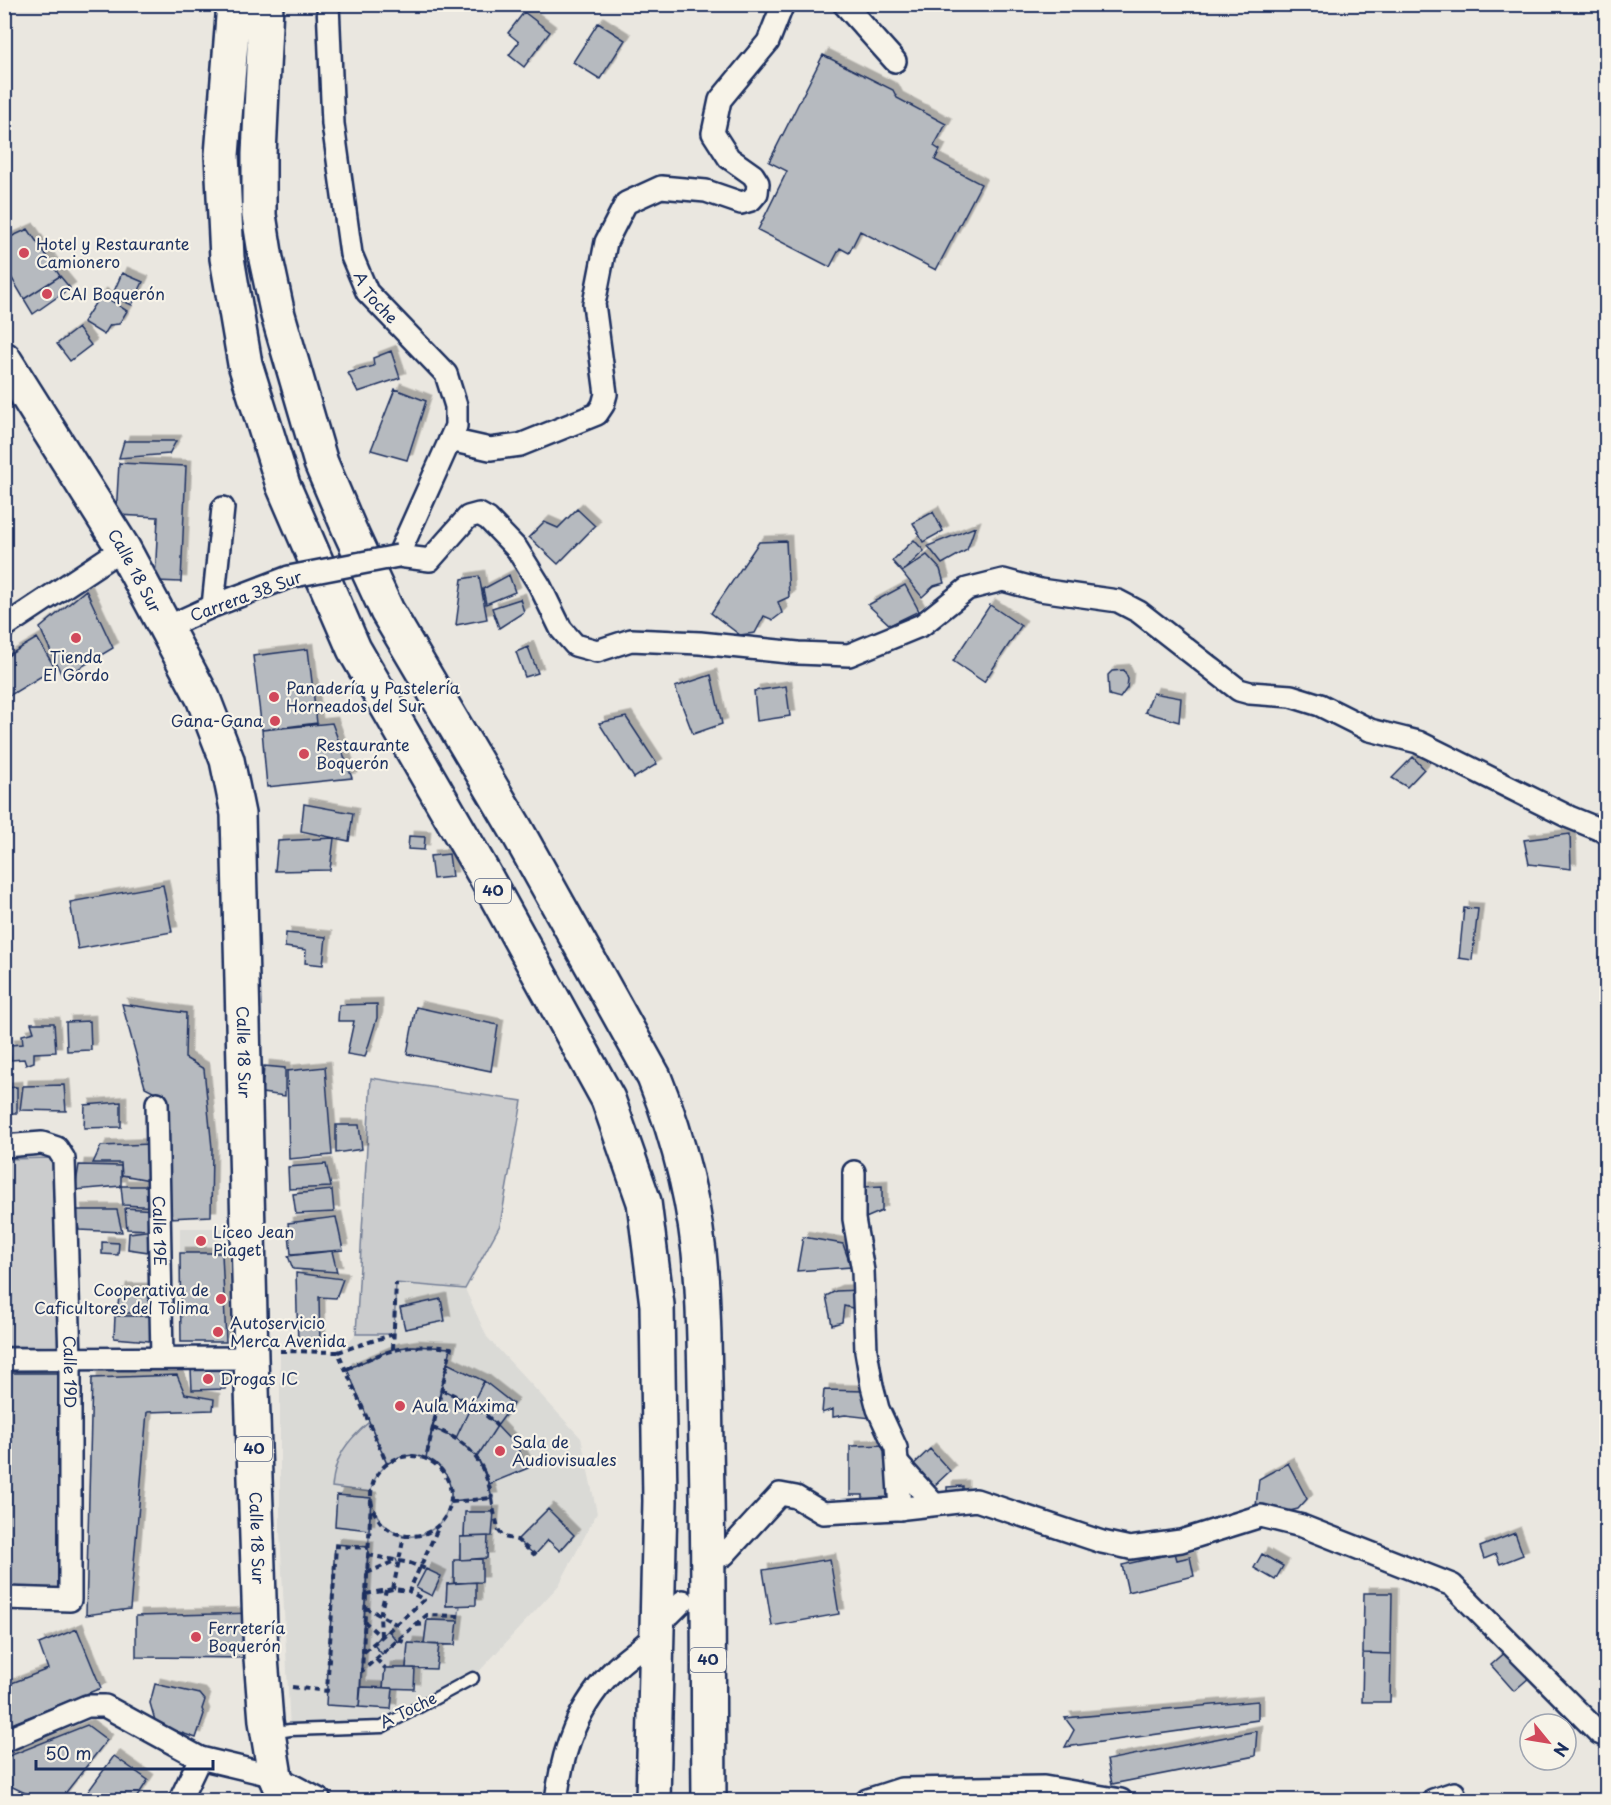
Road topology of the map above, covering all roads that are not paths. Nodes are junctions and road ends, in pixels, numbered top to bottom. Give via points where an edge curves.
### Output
1 (234, 4) edge
2 (266, 4) edge
3 (328, 4) edge
4 (783, 4) edge
5 (844, 4) edge
6 (895, 61) dead end
7 (4, 359) edge
8 (450, 440) junction
9 (223, 508) dead end
10 (123, 548) junction
11 (398, 556) junction
12 (213, 606) junction
13 (4, 627) edge
14 (166, 627) junction
15 (1606, 832) edge
16 (157, 1103) dead end
17 (4, 1146) edge
18 (854, 1172) dead end
19 (265, 1355) junction
20 (162, 1358) junction
21 (4, 1359) edge
22 (70, 1359) junction
23 (898, 1464) junction
24 (934, 1504) junction
25 (900, 1509) junction
26 (724, 1555) dead end
27 (4, 1598) edge
28 (645, 1644) dead end
29 (473, 1678) dead end
30 (268, 1733) junction
31 (1606, 1736) edge
32 (4, 1741) edge
33 (200, 1758) junction
34 (280, 1788) edge
35 (1454, 1793) dead end
36 (180, 1800) edge
37 (320, 1800) edge
38 (556, 1800) edge
39 (653, 1800) edge
40 (709, 1800) edge
41 (867, 1800) edge
42 (1121, 1800) edge
43 (1433, 1800) edge

1 - 39 main road, 40 via 222,155 227,258 245,364 283,485 354,649 608,1099 644,1202 657,1305 660,1501
2 - 40 main road, 40 via 259,215 278,315 321,463 387,611 517,831 654,1077 671,1120 686,1179 696,1226 702,1287
3 - 8 street, A Toche via 333,124 351,254 367,292 446,374 456,406 456,426
4 - 8 street via 768,42 720,100 713,134 729,158 753,175 758,183 757,193 741,203 706,191 661,187 626,203 606,242 594,304 606,394 597,414 520,445 490,449
5 - 6 street
7 - 10 main road, Calle 18 Sur
8 - 11 street, A Toche
9 - 12 street
10 - 13 street
10 - 14 main road, Calle 18 Sur
11 - 12 street, Carrera 38 Sur, bridge via 289,577
11 - 15 street, Carrera 38 Sur via 430,560 468,517 479,514 516,549 561,629 575,645 597,651 631,640 849,655 922,625 967,589 1004,580 1118,602 1138,612 1239,690 1291,696 1320,705 1370,730 1418,742
12 - 14 street, Carrera 38 Sur
14 - 19 main road, Calle 18 Sur / 40 via 203,698 227,760 238,814
16 - 20 street, Calle 19E
17 - 22 street, Calle 19D via 42,1143 57,1148 64,1159
18 - 23 street via 854,1219 862,1271 866,1351 878,1409 896,1448
19 - 20 street
19 - 30 main road, Calle 18 Sur / 40 via 261,1658
20 - 22 street
21 - 22 street
22 - 27 street, Calle 19D via 70,1600
23 - 24 street
23 - 25 street
24 - 25 street
24 - 31 street via 976,1500 1130,1548 1181,1540 1262,1516 1302,1526 1452,1585
25 - 26 street via 823,1513 796,1497 780,1494
28 - 38 street via 591,1696 573,1729 561,1765
29 - 30 lane, A Toche via 382,1727
30 - 34 main road, Calle 18 Sur / 40
32 - 33 street via 87,1706 105,1706
33 - 34 street
33 - 36 street
34 - 37 street
35 - 43 street
41 - 42 street via 901,1789 1044,1787

